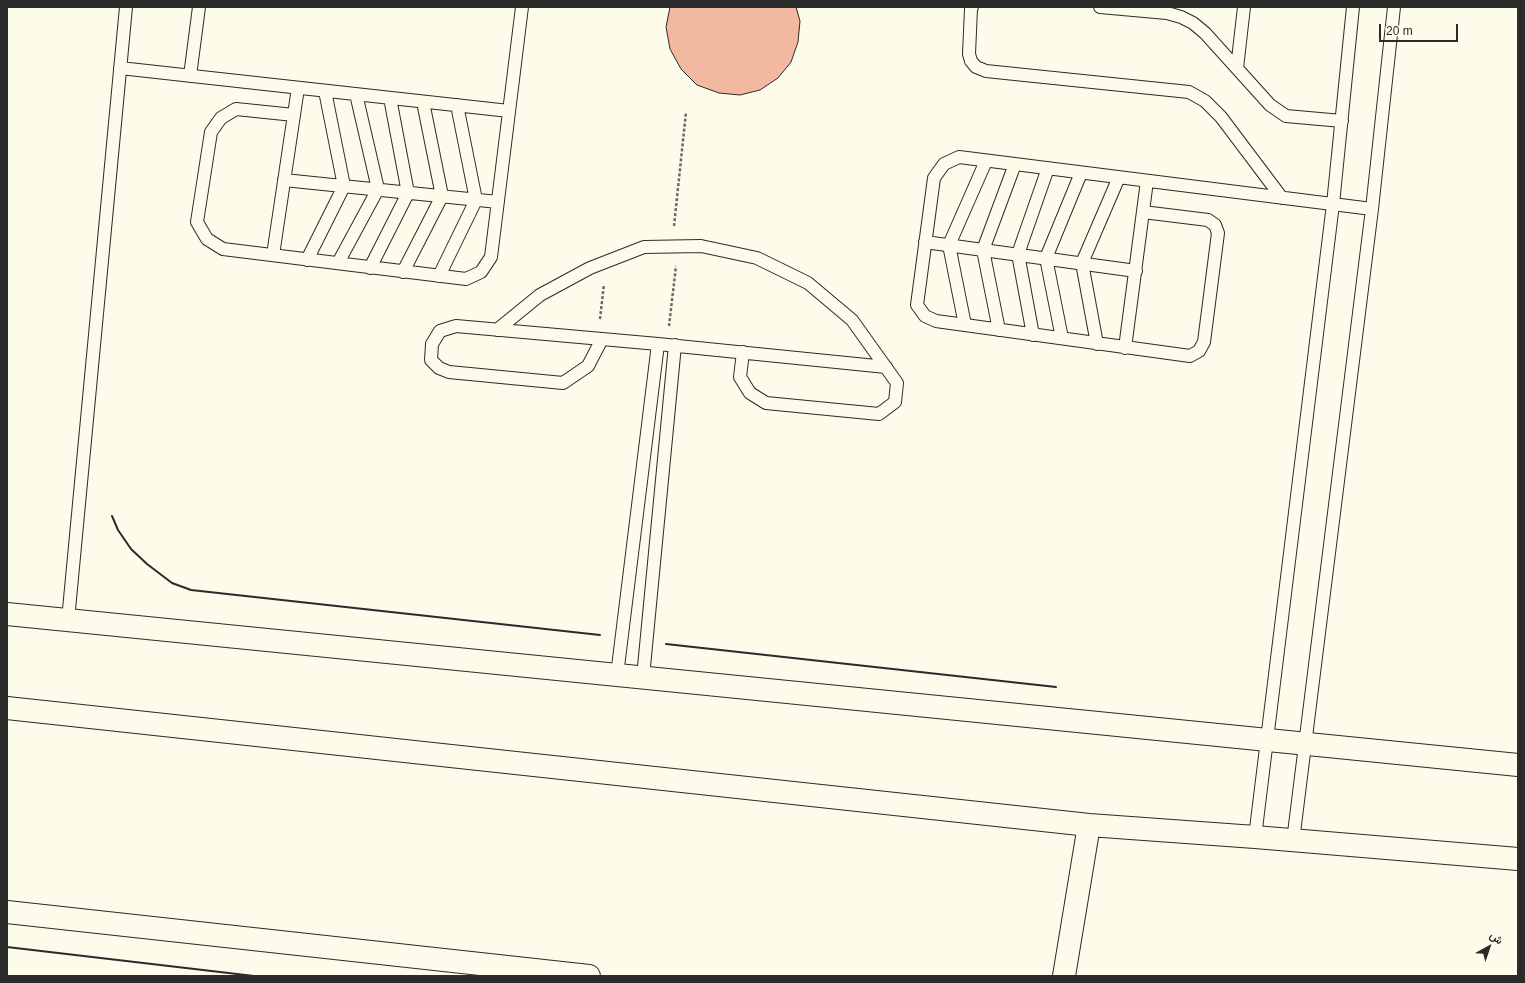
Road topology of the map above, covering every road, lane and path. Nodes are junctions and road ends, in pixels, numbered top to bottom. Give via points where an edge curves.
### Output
1 (126, 7) edge
2 (199, 7) edge
3 (522, 7) edge
4 (1100, 7) edge
5 (1244, 7) edge
6 (1353, 7) edge
7 (1394, 7) edge
8 (971, 8) edge
9 (120, 68) junction
10 (1236, 68) junction
11 (190, 76) junction
12 (298, 88) junction
13 (325, 90) junction
14 (356, 94) junction
15 (390, 98) junction
16 (423, 102) junction
17 (457, 105) junction
18 (509, 111) junction
19 (686, 112) dead end
20 (294, 115) junction
21 (1342, 121) junction
22 (986, 161) junction
23 (1015, 164) junction
24 (1048, 168) junction
25 (1081, 173) junction
26 (1119, 177) junction
27 (284, 180) junction
28 (1147, 181) junction
29 (344, 186) junction
30 (378, 189) junction
31 (408, 193) junction
32 (442, 196) junction
33 (1282, 198) junction
34 (476, 200) junction
35 (498, 202) junction
36 (1333, 204) junction
37 (1372, 209) junction
38 (1143, 212) junction
39 (925, 242) junction
40 (949, 245) junction
41 (675, 247) junction
42 (983, 250) junction
43 (1018, 254) junction
44 (272, 255) junction
45 (1046, 258) junction
46 (307, 260) junction
47 (606, 261) junction
48 (1082, 263) junction
49 (338, 264) junction
50 (370, 268) junction
51 (1136, 271) junction
52 (403, 272) junction
53 (439, 276) junction
54 (965, 325) junction
55 (497, 330) junction
56 (999, 330) junction
57 (1034, 335) junction
58 (1062, 338) junction
59 (600, 339) junction
60 (1097, 344) junction
61 (667, 345) junction
62 (1125, 348) junction
63 (743, 352) junction
64 (886, 367) junction
65 (7, 614) edge
66 (68, 620) junction
67 (617, 675) junction
68 (643, 677) junction
69 (7, 708) edge
70 (1268, 740) junction
71 (1305, 744) junction
72 (1518, 765) edge
73 (1089, 826) junction
74 (1256, 837) junction
75 (1293, 841) junction
76 (1518, 859) edge
77 (7, 912) edge
78 (590, 976) edge
79 (1064, 976) edge

1 - 9 lane
2 - 11 lane
3 - 18 lane
4 - 10 lane via 1181,16 1205,33
5 - 10 lane
6 - 21 lane
7 - 37 lane
8 - 33 lane via 969,54 976,67 986,71 1189,92 1205,101 1221,117
9 - 11 lane
9 - 66 lane
10 - 21 lane via 1270,106 1286,116
11 - 12 lane
12 - 13 lane
12 - 20 lane
13 - 14 lane
13 - 29 lane
14 - 15 lane
14 - 30 lane
15 - 16 lane
15 - 31 lane
16 - 17 lane
16 - 32 lane
17 - 18 lane
17 - 34 lane
18 - 35 lane
19 - 41 path
20 - 27 lane
20 - 44 lane via 236,109 221,118 211,132 206,162 197,222 207,239 223,249
21 - 36 lane
22 - 23 lane
22 - 39 lane via 959,157 944,164 934,178
22 - 40 lane
23 - 24 lane
23 - 42 lane
24 - 25 lane
24 - 43 lane
25 - 26 lane
25 - 45 lane
26 - 28 lane
26 - 48 lane
27 - 29 lane
27 - 44 lane
28 - 33 lane
28 - 38 lane
29 - 30 lane
29 - 46 lane
30 - 31 lane
30 - 49 lane
31 - 32 lane
31 - 50 lane
32 - 34 lane
32 - 52 lane
33 - 36 lane
34 - 35 lane
34 - 53 lane
35 - 53 lane via 491,257 481,272 466,279
36 - 37 lane
36 - 70 lane
37 - 71 lane
38 - 51 lane
38 - 62 lane via 1208,220 1215,225 1218,233 1204,342 1199,351 1190,356
39 - 40 lane
39 - 54 lane via 917,305 925,316 936,322
40 - 42 lane
40 - 54 lane
41 - 47 lane via 644,248
41 - 61 path
41 - 64 lane via 701,246 757,258 808,283 852,320
42 - 43 lane
42 - 56 lane
43 - 45 lane
43 - 57 lane
44 - 46 lane
45 - 48 lane
45 - 58 lane
46 - 49 lane
47 - 55 lane via 540,295
47 - 59 path
48 - 51 lane
48 - 60 lane
49 - 50 lane
50 - 52 lane
51 - 62 lane
52 - 53 lane
54 - 56 lane
55 - 59 lane
55 - 59 lane via 456,326 440,331 432,344 431,360 439,368 449,372 563,383 588,366
56 - 57 lane
57 - 58 lane
58 - 60 lane
59 - 61 lane
60 - 62 lane
61 - 63 lane
61 - 67 lane
61 - 68 lane
63 - 64 lane
63 - 64 lane via 740,377 750,393 766,403 879,414 894,402 897,383
65 - 66 street
66 - 67 street
67 - 68 street
68 - 70 street
69 - 73 street
70 - 71 street
70 - 74 lane
71 - 72 street
71 - 75 lane
73 - 74 street
73 - 79 street
74 - 75 street
75 - 76 street
77 - 78 street

